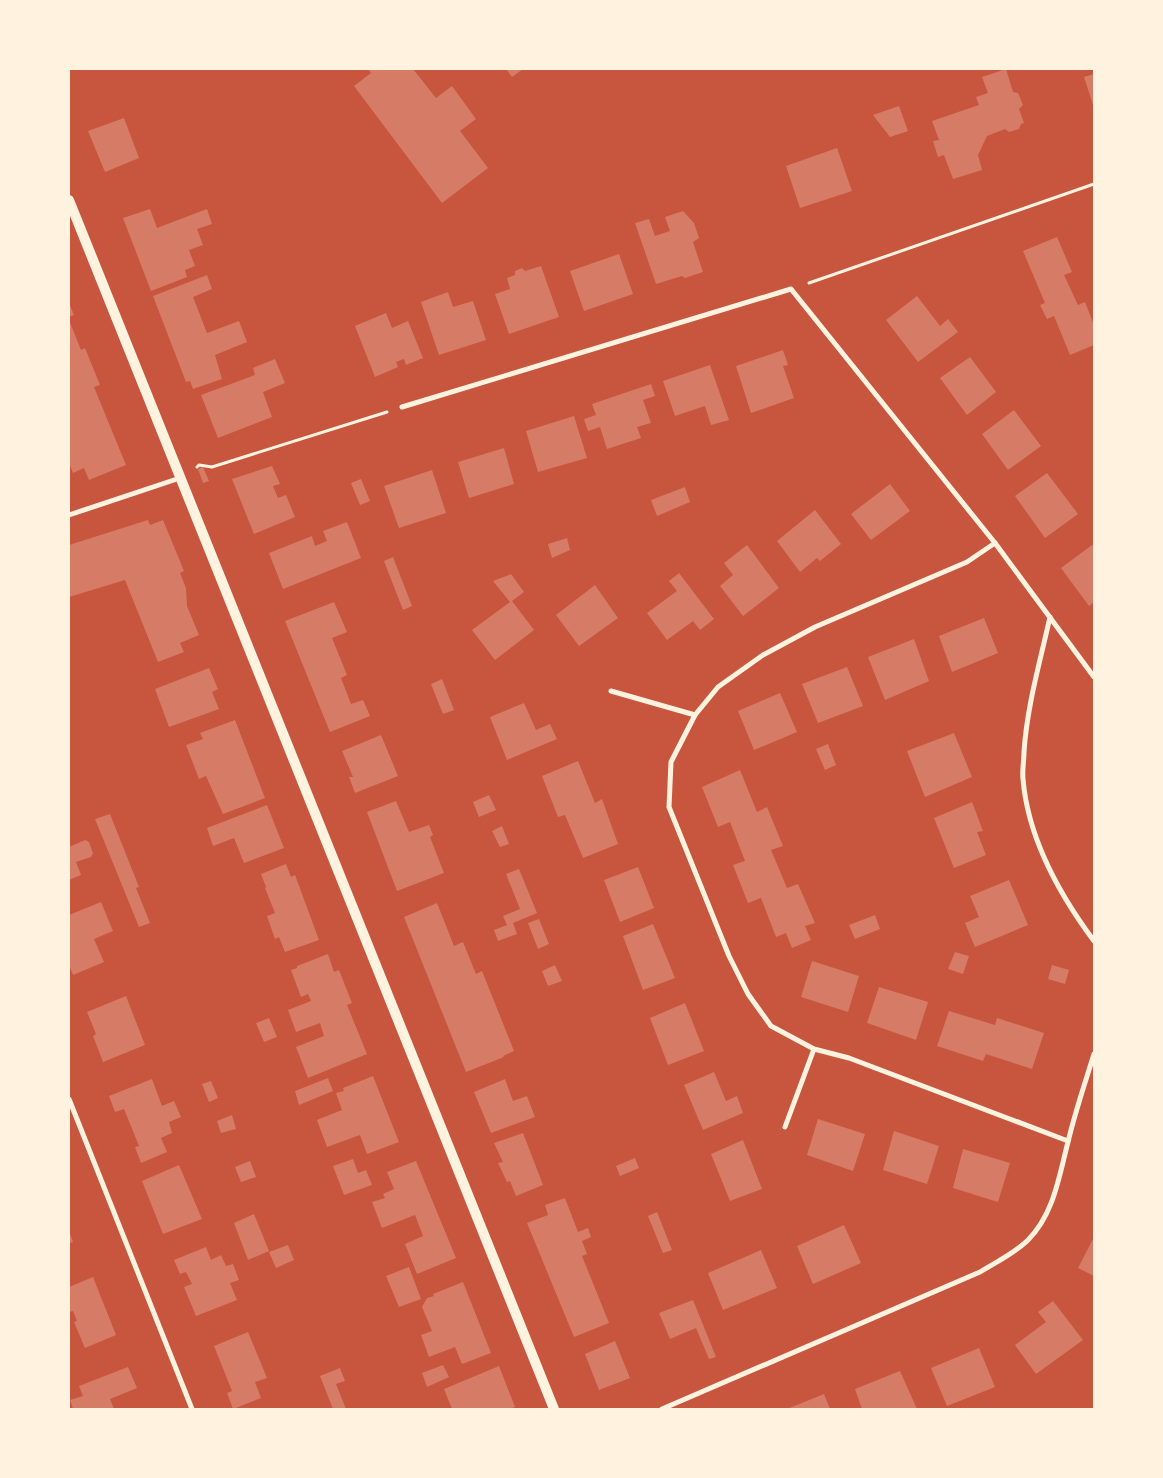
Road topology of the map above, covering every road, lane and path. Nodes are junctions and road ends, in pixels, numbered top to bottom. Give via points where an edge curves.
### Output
1 (1094, 184) edge
2 (69, 200) edge
3 (791, 290) junction
4 (402, 408) joint
5 (181, 477) junction
6 (69, 515) edge
7 (995, 543) junction
8 (1050, 617) junction
9 (1094, 677) edge
10 (610, 691) dead end
11 (695, 714) junction
12 (1094, 941) edge
13 (814, 1049) junction
14 (1094, 1054) edge
15 (69, 1100) edge
16 (785, 1127) dead end
17 (1068, 1141) junction
18 (192, 1409) edge
19 (554, 1409) edge
20 (662, 1409) edge

1 - 3 path
2 - 5 main road
3 - 4 street
3 - 7 street
4 - 5 path via 212,467 199,465
5 - 6 street
5 - 19 main road
7 - 8 street
7 - 11 street via 967,562 815,627 764,655 718,687
8 - 9 street
8 - 12 street via 1026,723 1022,777 1028,812 1047,866 1072,911
10 - 11 street
11 - 13 street via 671,762 670,807 729,956 748,994 771,1026
13 - 16 street
13 - 17 street via 849,1058
14 - 17 street
15 - 18 street
17 - 20 street via 1055,1193 1044,1220 1028,1240 1005,1257 980,1272

